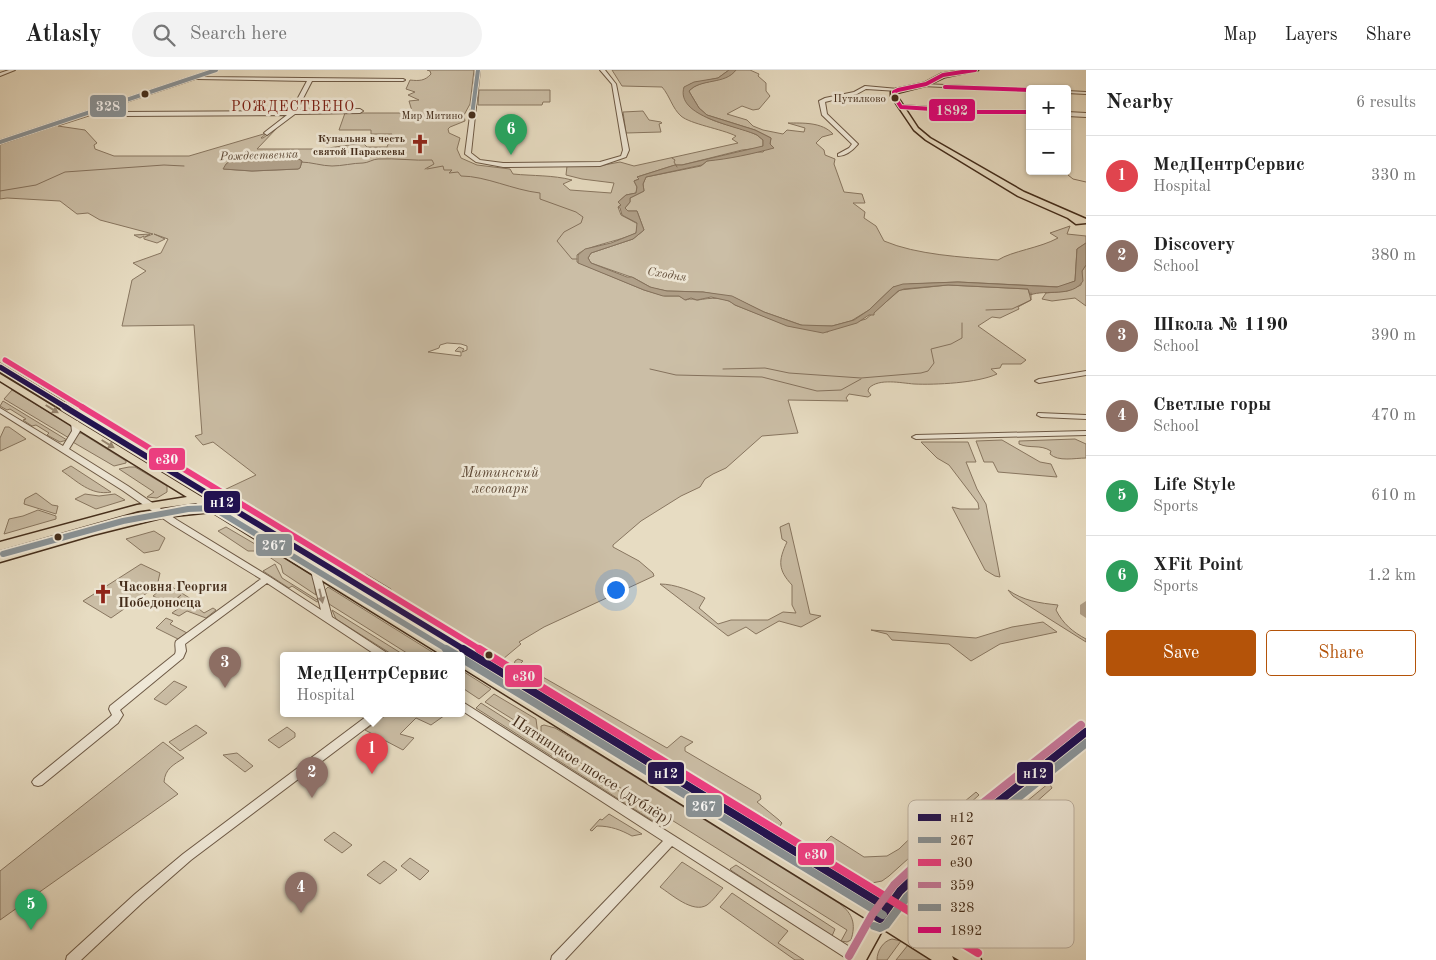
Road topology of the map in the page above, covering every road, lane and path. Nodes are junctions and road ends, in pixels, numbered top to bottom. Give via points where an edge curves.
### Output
1 (13, 70) edge
2 (216, 70) edge
3 (478, 70) edge
4 (602, 70) edge
5 (975, 70) edge
6 (0, 75) edge
7 (192, 77) junction
8 (310, 79) junction
9 (403, 80) dead end
10 (924, 85) junction
11 (898, 90) junction
12 (1026, 90) edge
13 (1071, 92) edge
14 (1086, 93) edge
15 (901, 107) junction
16 (360, 111) dead end
17 (91, 112) junction
18 (1026, 112) edge
19 (293, 113) junction
20 (1071, 114) edge
21 (1086, 115) edge
22 (623, 130) joint
23 (267, 133) dead end
24 (0, 142) edge
25 (840, 156) dead end
26 (1072, 217) dead end
27 (0, 367) edge
28 (1086, 373) edge
29 (0, 377) edge
30 (1039, 381) dead end
31 (0, 410) edge
32 (1041, 415) dead end
33 (1086, 417) edge
34 (75, 423) junction
35 (1086, 433) edge
36 (916, 437) dead end
37 (64, 450) junction
38 (168, 481) junction
39 (199, 494) junction
40 (215, 504) junction
41 (151, 505) junction
42 (165, 514) junction
43 (0, 546) edge
44 (0, 558) edge
45 (316, 571) junction
46 (266, 579) junction
47 (328, 620) junction
48 (378, 652) edge
49 (446, 652) edge
50 (457, 652) edge
51 (465, 657) edge
52 (465, 663) edge
53 (465, 708) edge
54 (373, 717) edge
55 (1086, 732) edge
56 (38, 782) dead end
57 (1001, 800) edge
58 (671, 840) junction
59 (908, 884) edge
60 (884, 913) junction
61 (908, 926) edge
62 (908, 931) edge
63 (930, 948) edge
64 (950, 948) edge
65 (72, 960) edge
66 (557, 960) edge
67 (858, 960) edge
68 (946, 960) edge
69 (973, 960) edge

1 - 6 street
2 - 7 street
3 - 22 street via 468,151 473,159 503,165 600,164 626,154
4 - 22 street via 614,84
5 - 10 main road via 944,75
7 - 8 street
7 - 17 street
8 - 9 street
8 - 19 street
10 - 11 main road
10 - 12 street
11 - 15 main road via 894,95
11 - 25 street via 865,88 822,102 824,114 855,144
13 - 14 street
15 - 18 street
15 - 26 main road via 916,129 928,139 1021,194
16 - 19 street
17 - 19 street
17 - 24 street
19 - 23 street
20 - 21 street
27 - 39 main road
28 - 30 street
29 -> 34 main road
31 - 37 street
32 - 33 street
34 - 37 street via 76,431
34 -> 38 main road
35 - 36 street
37 - 41 street
38 - 39 main road
38 - 41 main road via 170,492
39 - 40 main road
39 - 41 main road
39 - 42 main road
40 - 42 main road
40 - 45 main road
40 - 50 main road
41 - 42 street
41 - 43 main road
42 - 44 main road
42 - 46 street
45 -> 47 street
45 - 49 main road
46 - 47 street
46 - 56 street via 180,643 182,651 179,656 114,709 118,716 114,720
47 - 48 street
51 - 60 main road
52 - 60 main road
53 - 58 street, Пятницкое шоссе (дублёр)
54 - 65 street via 175,868
55 - 57 main road
58 - 66 street
58 - 67 street, Пятницкое шоссе (дублёр)
59 - 60 main road
60 - 61 main road
60 - 62 main road
60 - 67 main road
63 - 68 main road
64 - 69 main road

